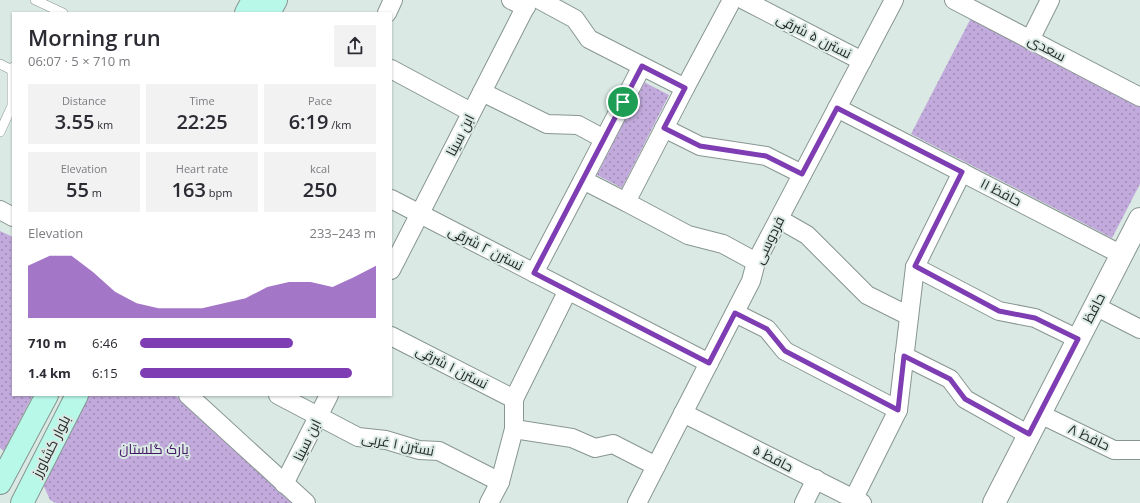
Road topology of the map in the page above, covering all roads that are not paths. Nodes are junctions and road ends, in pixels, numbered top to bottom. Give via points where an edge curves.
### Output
1 (35, 0) edge
2 (253, 0) edge
3 (276, 0) edge
4 (393, 0) edge
5 (732, 0) edge
6 (744, 0) edge
7 (894, 0) edge
8 (954, 0) edge
9 (1050, 0) edge
10 (526, 2) edge
11 (42, 9) edge
12 (58, 12) edge
13 (247, 12) edge
14 (270, 12) edge
15 (387, 12) edge
16 (1030, 40) junction
17 (862, 61) junction
18 (0, 64) edge
19 (642, 66) junction
20 (12, 69) edge
21 (392, 70) edge
22 (685, 88) junction
23 (482, 92) junction
24 (12, 93) edge
25 (1140, 97) edge
26 (837, 108) junction
27 (471, 112) junction
28 (664, 128) junction
29 (0, 132) edge
30 (604, 139) junction
31 (962, 172) junction
32 (802, 174) junction
33 (582, 180) junction
34 (392, 200) edge
35 (626, 202) junction
36 (0, 210) edge
37 (419, 214) junction
38 (12, 216) edge
39 (779, 219) junction
40 (1140, 219) edge
41 (1122, 254) junction
42 (756, 262) junction
43 (915, 266) junction
44 (392, 268) edge
45 (534, 273) junction
46 (568, 290) junction
47 (1095, 306) junction
48 (735, 313) junction
49 (909, 316) junction
50 (1140, 329) edge
51 (392, 337) edge
52 (1078, 339) junction
53 (904, 356) junction
54 (709, 363) junction
55 (46, 396) edge
56 (77, 396) edge
57 (189, 396) edge
58 (280, 396) edge
59 (328, 396) edge
60 (514, 399) junction
61 (898, 410) junction
62 (683, 413) junction
63 (1040, 414) junction
64 (318, 417) junction
65 (514, 429) junction
66 (1029, 434) junction
67 (1140, 450) edge
68 (656, 466) junction
69 (816, 479) junction
70 (500, 482) junction
71 (0, 484) edge
72 (284, 484) junction
73 (27, 501) edge
74 (858, 501) edge
75 (306, 503) edge
76 (489, 503) edge
77 (637, 503) edge
78 (804, 503) edge
79 (994, 503) edge

1 - 11 lane
2 - 13 main road
3 - 14 main road
4 - 15 street
5 - 22 street
6 - 17 street, نسترن ۵ شرقی
7 - 17 street, فردوسی
8 - 16 street, سعدی
9 - 16 street
10 - 19 street via 575,19 589,39
10 - 23 street, ابن سینا
11 - 12 lane
16 - 25 street, سعدی
17 - 26 street, فردوسی
18 - 20 lane
19 - 22 street
19 - 30 street
20 - 24 lane
21 - 27 street
22 - 28 street
23 - 27 street, ابن سینا
23 - 30 street via 547,124 578,125
24 - 29 lane via 12,106
26 - 31 street, حافظ ۱۱
26 - 32 street, فردوسی
27 - 37 street, ابن سینا
28 - 32 street via 700,146 766,156
28 - 35 street
30 - 33 street
31 - 41 street, حافظ ۱۱
31 - 43 street
32 - 39 street, فردوسی
33 - 35 street
33 - 45 street
34 - 37 street, نسترن ۲ شرقی
35 - 42 street via 688,235 723,244
36 - 38 street
37 - 44 street, ابن سینا
37 - 45 street, نسترن ۲ شرقی
39 - 42 street, فردوسی
39 - 49 street via 807,235 867,296
40 - 41 street, حافظ
41 - 47 street, حافظ
42 - 48 street, فردوسی via 752,281
43 - 49 street
43 - 52 street via 999,311 1035,318
45 - 46 street, نسترن ۲ شرقی
46 - 54 street, نسترن ۲ شرقی
46 - 60 street
47 - 50 street
47 - 52 street, حافظ
48 - 54 street, فردوسی
48 - 61 street via 767,329 785,351
49 - 53 street
51 - 60 street, نسترن ۱ شرقی
52 - 63 street, حافظ
53 - 61 street
53 - 66 street via 950,379 965,399
54 - 62 street, فردوسی
55 - 71 main road, بلوار کشاورز
56 - 73 main road, بلوار کشاورز
57 - 72 street
58 - 64 street
59 - 64 street, ابن سینا
60 - 65 street
61 - 74 street
62 - 68 street, فردوسی
62 - 69 street, حافظ ۵
63 - 66 street, حافظ
63 - 67 street, حافظ ۸ via 1114,450
64 - 70 street, نسترن ۱ غربی via 358,437 386,440 419,450 439,451
64 - 72 street, ابن سینا
65 - 68 street via 572,438 595,448 613,444
65 - 70 street
66 - 79 street, حافظ
68 - 77 street, فردوسی
69 - 74 street, حافظ ۵
69 - 78 street
70 - 76 street
71 - 73 main road
72 - 75 street

